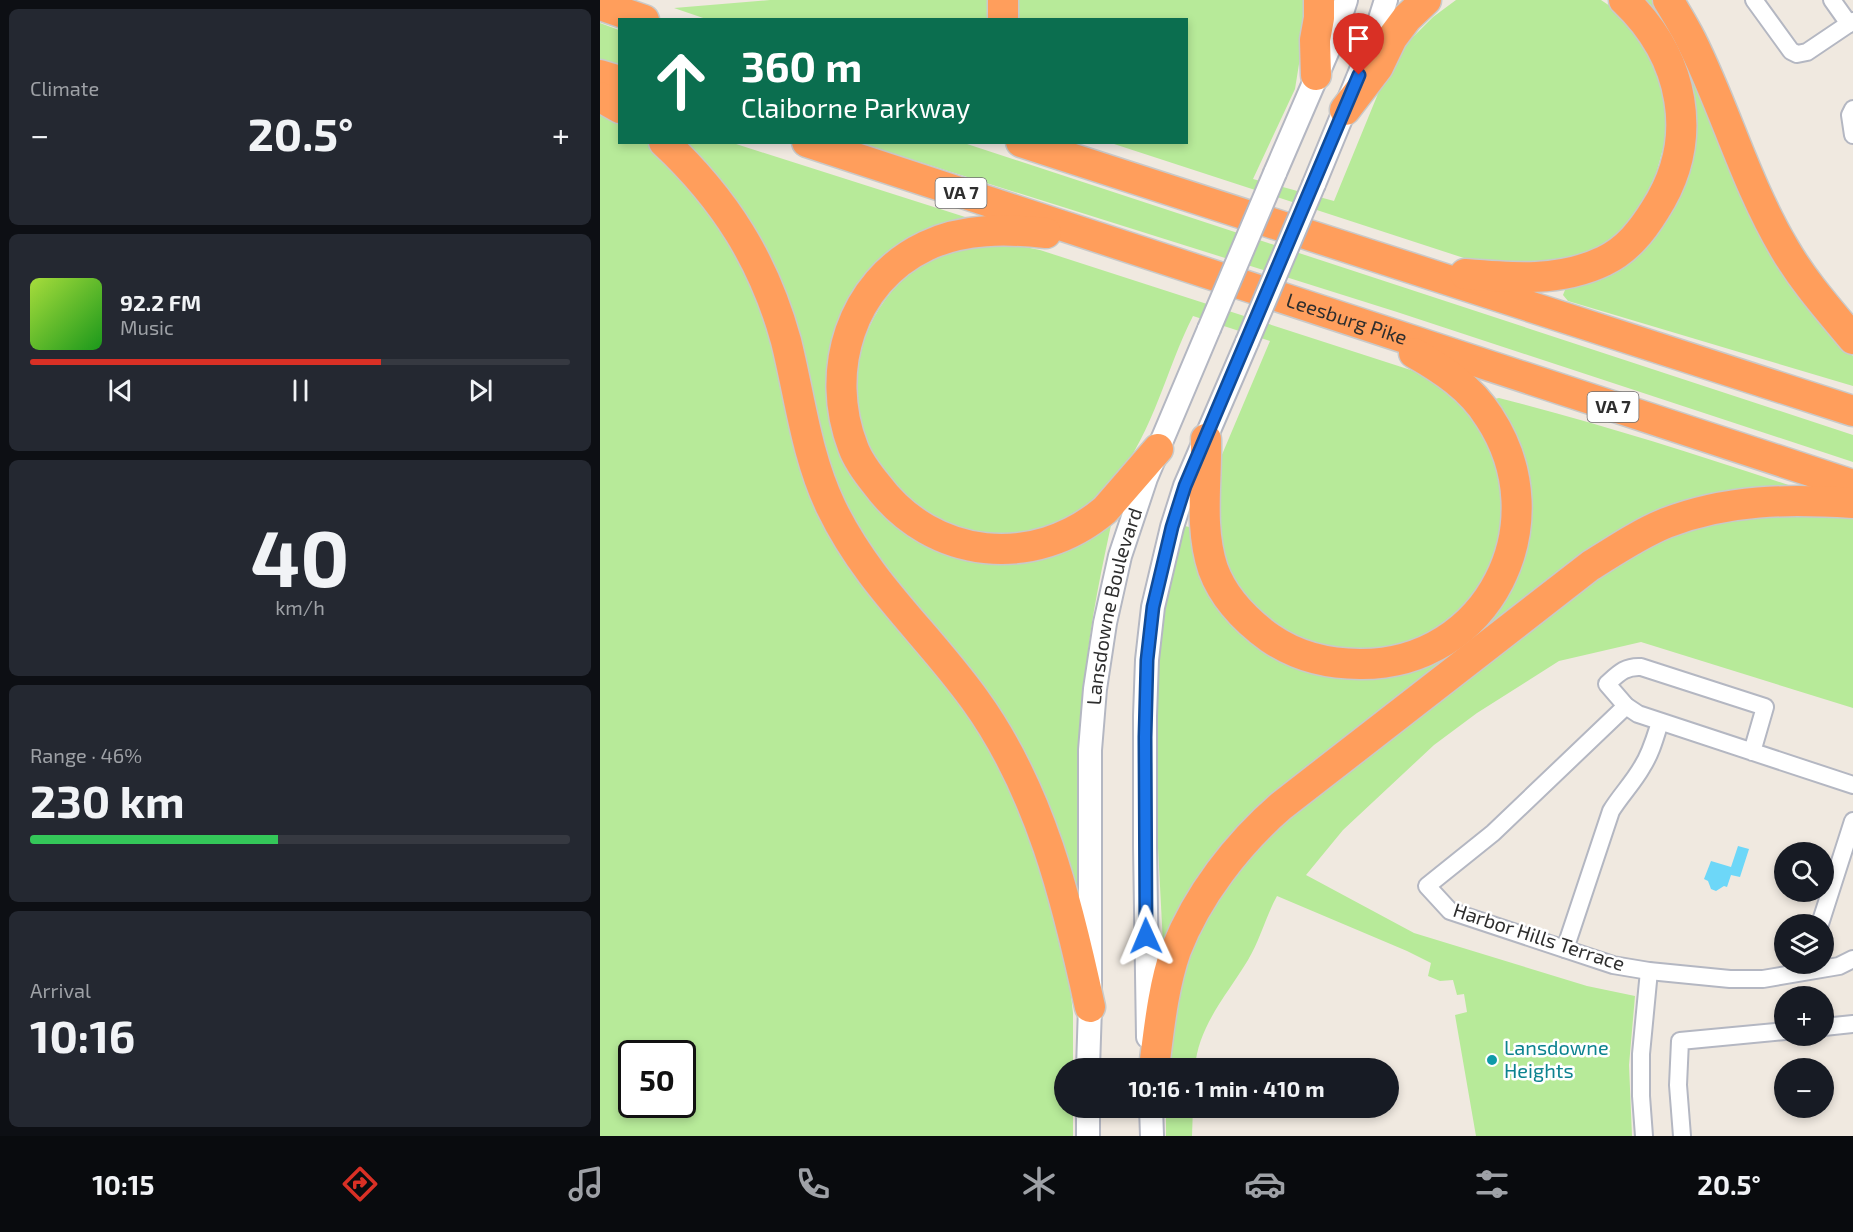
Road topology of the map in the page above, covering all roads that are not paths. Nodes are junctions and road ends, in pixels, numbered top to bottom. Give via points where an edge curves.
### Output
1 (1003, 0) edge
2 (1319, 0) edge
3 (1346, 0) edge
4 (1386, 0) edge
5 (1426, 0) edge
6 (1624, 0) edge
7 (1668, 0) edge
8 (1754, 0) edge
9 (1832, 0) edge
10 (600, 5) edge
11 (638, 18) edge
12 (1004, 18) edge
13 (1851, 22) edge
14 (600, 75) edge
15 (1316, 75) junction
16 (618, 80) edge
17 (600, 97) edge
18 (618, 107) edge
19 (1853, 109) edge
20 (1345, 110) junction
21 (1853, 135) edge
22 (666, 144) edge
23 (813, 144) edge
24 (1027, 144) edge
25 (1081, 144) edge
26 (1150, 184) junction
27 (1116, 244) junction
28 (1385, 261) junction
29 (1373, 328) junction
30 (1853, 339) edge
31 (1853, 411) edge
32 (1206, 439) junction
33 (1158, 448) junction
34 (1853, 485) edge
35 (1853, 503) edge
36 (1626, 706) junction
37 (1660, 722) junction
38 (1752, 752) junction
39 (1853, 785) edge
40 (1851, 832) edge
41 (1823, 914) edge
42 (1565, 949) junction
43 (1853, 959) edge
44 (1834, 966) edge
45 (1649, 971) junction
46 (1782, 974) edge
47 (1090, 1007) junction
48 (1853, 1024) edge
49 (1834, 1026) edge
50 (1774, 1032) edge
51 (1088, 1058) edge
52 (1151, 1058) edge
53 (1153, 1058) edge
54 (1088, 1118) edge
55 (1151, 1118) edge
56 (1088, 1136) edge
57 (1152, 1136) edge
58 (1644, 1136) edge
59 (1682, 1136) edge

1 - 12 highway
2 - 15 highway
3 - 15 main road, Lansdowne Boulevard
4 - 20 main road, Lansdowne Boulevard
5 - 20 highway via 1392,38 1378,67
6 - 28 highway via 1659,40 1671,65 1680,120 1680,148 1673,178 1645,227 1628,246 1582,270 1523,278 1456,273
7 - 30 highway via 1691,39 1740,160 1785,250
8 - 13 street via 1797,54 1807,52
9 - 13 street
10 - 11 highway
14 - 16 highway
15 - 33 main road, Lansdowne Boulevard, bridge
17 - 18 highway
19 - 21 street
20 - 32 main road, Lansdowne Boulevard, bridge
22 - 47 highway via 722,205 768,286 786,343 814,462 843,531 871,575 977,702 1017,770 1064,896
23 - 27 highway, Leesburg Pike / VA 7
24 - 26 highway
25 - 26 highway
26 - 28 highway
27 - 29 highway, Leesburg Pike / VA 7
27 - 33 highway via 1015,230 984,231 927,245 901,261 861,306 848,335 842,364 844,420 868,474 907,516 932,532 967,546 1001,550 1035,546 1068,536 1096,518
28 - 31 highway
29 - 32 highway via 1461,384 1490,418 1512,468 1517,526 1510,558 1495,589 1475,616 1446,639 1418,654 1384,664 1347,664 1317,660 1283,646 1250,623 1225,596 1206,545
29 - 34 highway, Leesburg Pike / VA 7
32 - 52 main road, Lansdowne Boulevard via 1172,527 1153,607 1147,660 1144,846
33 - 47 main road, Lansdowne Boulevard via 1120,556 1095,689 1090,786
35 - 53 highway via 1743,503 1666,524 1628,543 1590,566 1281,806 1234,852 1208,890 1176,951
36 - 37 street
36 - 38 street via 1607,684 1632,666 1765,707
36 - 42 street, Harbor Hills Terrace via 1493,833 1427,886 1450,911
37 - 38 street
37 - 42 street via 1641,770 1611,811
38 - 39 street
40 - 41 street
42 - 45 street, Harbor Hills Terrace via 1613,965
43 - 44 street, Harbor Hills Terrace
45 - 46 street, Harbor Hills Terrace via 1747,980
45 - 58 street via 1641,1054
47 - 51 main road, Lansdowne Boulevard
48 - 49 street
50 - 59 street via 1680,1041
54 - 56 main road
55 - 57 main road

